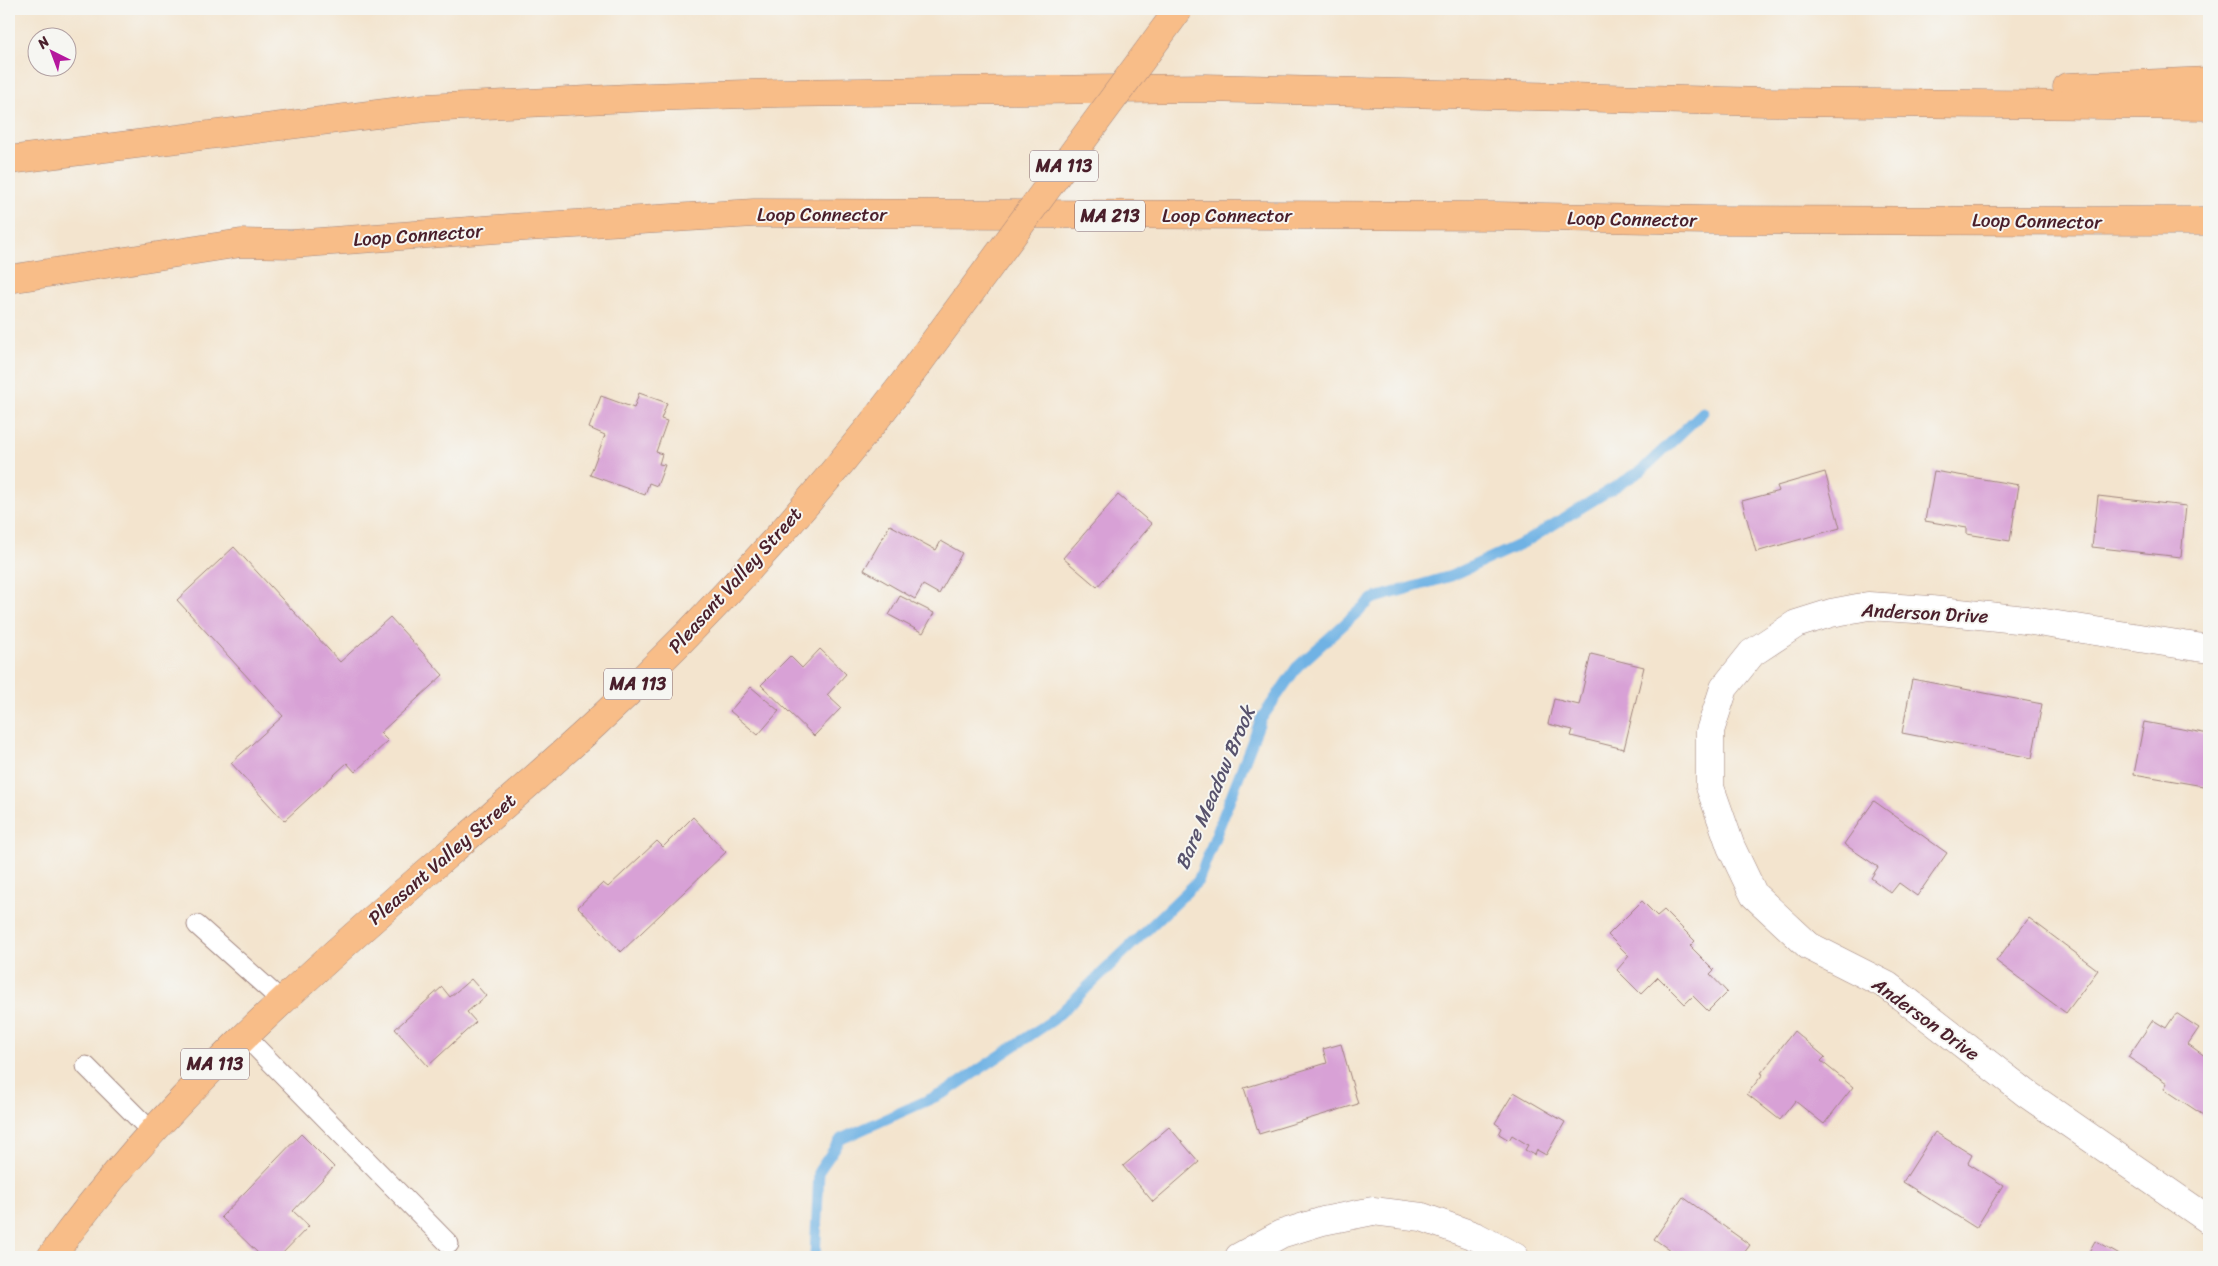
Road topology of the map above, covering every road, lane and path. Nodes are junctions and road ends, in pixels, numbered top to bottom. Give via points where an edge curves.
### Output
1 (1179, 9) edge
2 (2209, 80) edge
3 (1766, 102) junction
4 (2209, 106) edge
5 (9, 160) edge
6 (2209, 221) edge
7 (9, 279) edge
8 (2209, 649) edge
9 (198, 925) dead end
10 (282, 1001) junction
11 (245, 1036) junction
12 (86, 1066) dead end
13 (152, 1132) junction
14 (2209, 1220) edge
15 (448, 1244) dead end
16 (51, 1257) edge
17 (1239, 1257) edge
18 (1515, 1257) edge

1 - 10 main road, Pleasant Valley Street / MA 113, bridge via 905,383 765,552 708,615 580,738
2 - 3 main road
3 - 4 main road
3 - 5 main road via 1205,88 650,97 424,108
6 - 7 main road, Loop Connector / MA 213 via 754,213 292,244 241,244
8 - 14 street, Anderson Drive via 2026,620 1931,610 1868,606 1831,613 1796,624 1752,653 1724,688 1710,731 1710,787 1731,847 1754,896 1809,946 1888,986 2027,1094
9 - 10 lane
10 - 11 main road, Pleasant Valley Street / MA 113
11 - 13 main road, Pleasant Valley Street / MA 113
11 - 15 lane
12 - 13 lane
13 - 16 main road, Pleasant Valley Street / MA 113 via 90,1202
17 - 18 street via 1281,1234 1373,1211 1422,1217 1477,1237

